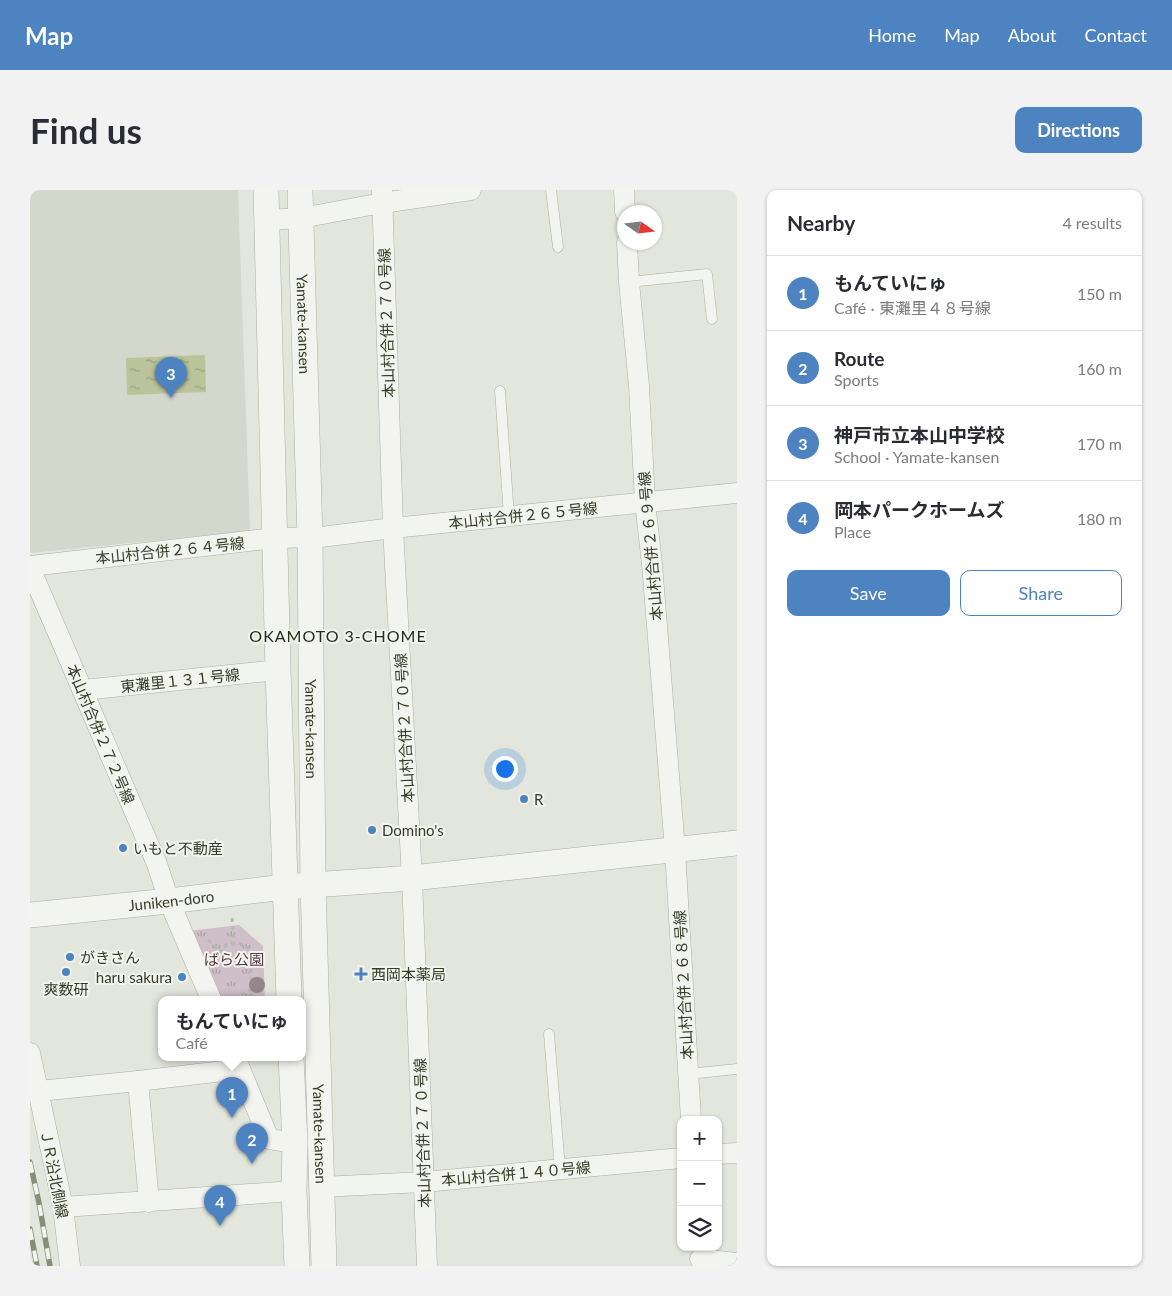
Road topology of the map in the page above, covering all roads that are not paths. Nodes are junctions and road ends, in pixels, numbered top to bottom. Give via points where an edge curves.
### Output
1 (266, 190) edge
2 (300, 190) edge
3 (471, 190) edge
4 (551, 190) edge
5 (624, 190) edge
6 (382, 196) edge
7 (625, 205) edge
8 (301, 218) junction
9 (267, 220) junction
10 (558, 247) dead end
11 (627, 250) edge
12 (629, 282) junction
13 (712, 319) dead end
14 (500, 391) dead end
15 (737, 493) edge
16 (645, 502) junction
17 (509, 516) junction
18 (393, 528) junction
19 (274, 538) junction
20 (310, 538) junction
21 (30, 567) edge
22 (278, 670) junction
23 (83, 690) junction
24 (737, 843) edge
25 (675, 850) junction
26 (412, 878) junction
27 (314, 885) junction
28 (284, 887) junction
29 (169, 901) junction
30 (30, 914) edge
31 (210, 996) edge
32 (289, 996) edge
33 (549, 1034) dead end
34 (30, 1053) edge
35 (291, 1061) edge
36 (238, 1063) edge
37 (737, 1069) edge
38 (688, 1074) junction
39 (138, 1081) junction
40 (39, 1091) junction
41 (691, 1116) edge
42 (295, 1143) junction
43 (737, 1153) edge
44 (722, 1154) edge
45 (677, 1158) edge
46 (560, 1169) junction
47 (424, 1182) junction
48 (321, 1187) junction
49 (294, 1191) junction
50 (149, 1202) junction
51 (62, 1206) junction
52 (700, 1258) edge
53 (737, 1263) edge
54 (70, 1266) edge
55 (297, 1266) edge
56 (324, 1266) edge
57 (427, 1266) edge

1 - 9 street
2 - 8 street, Yamate-kansen
3 - 6 street
4 - 10 lane
5 - 7 street
6 - 8 street
6 - 18 street, 本山村合併２７０号線
8 - 9 street
8 - 20 street, Yamate-kansen
9 - 19 street
11 - 12 street, 本山村合併２６９号線
12 - 13 lane via 707,274
12 - 16 street, 本山村合併２６９号線
14 - 17 lane
15 - 16 street, 本山村合併２６５号線
16 - 17 street, 本山村合併２６５号線
16 - 25 street, 本山村合併２６９号線
17 - 18 street, 本山村合併２６５号線
18 - 20 street, 本山村合併２６５号線
18 - 26 street, 本山村合併２７０号線
19 - 20 street, 本山村合併２６４号線
19 - 21 street, 本山村合併２６４号線
19 - 22 street
20 - 27 street, Yamate-kansen
21 - 23 street, 本山村合併２７２号線
22 - 23 street, 東灘里１３１号線
22 - 28 street
23 - 29 street, 本山村合併２７２号線 via 157,864
24 - 25 street, Juniken-doro
25 - 26 street, Juniken-doro
25 - 38 street, 本山村合併２６８号線
26 - 27 street, Juniken-doro
26 - 47 street, 本山村合併２７０号線
27 - 28 street, Juniken-doro
27 - 48 street, Yamate-kansen
28 - 29 street, Juniken-doro
28 - 32 street
29 - 30 street, Juniken-doro
29 - 31 street, 本山村合併２７２号線
33 - 46 lane
34 - 40 street, ＪＲ沿北側線
35 - 42 street, Yamate-kansen
36 - 39 street
36 - 42 street via 269,1139
37 - 38 lane
38 - 41 street, 本山村合併２６８号線
39 - 40 street
39 - 50 street
40 - 51 street, ＪＲ沿北側線
42 - 49 street, Yamate-kansen
43 - 44 street
45 - 46 street, 本山村合併１４０号線
46 - 47 street, 本山村合併１４０号線
47 - 48 street, 本山村合併１４０号線
47 - 57 street, 本山村合併２７０号線
48 - 56 street, Yamate-kansen
49 - 50 street
49 - 55 street, Yamate-kansen
50 - 51 street
51 - 54 street, ＪＲ沿北側線
52 - 53 street

